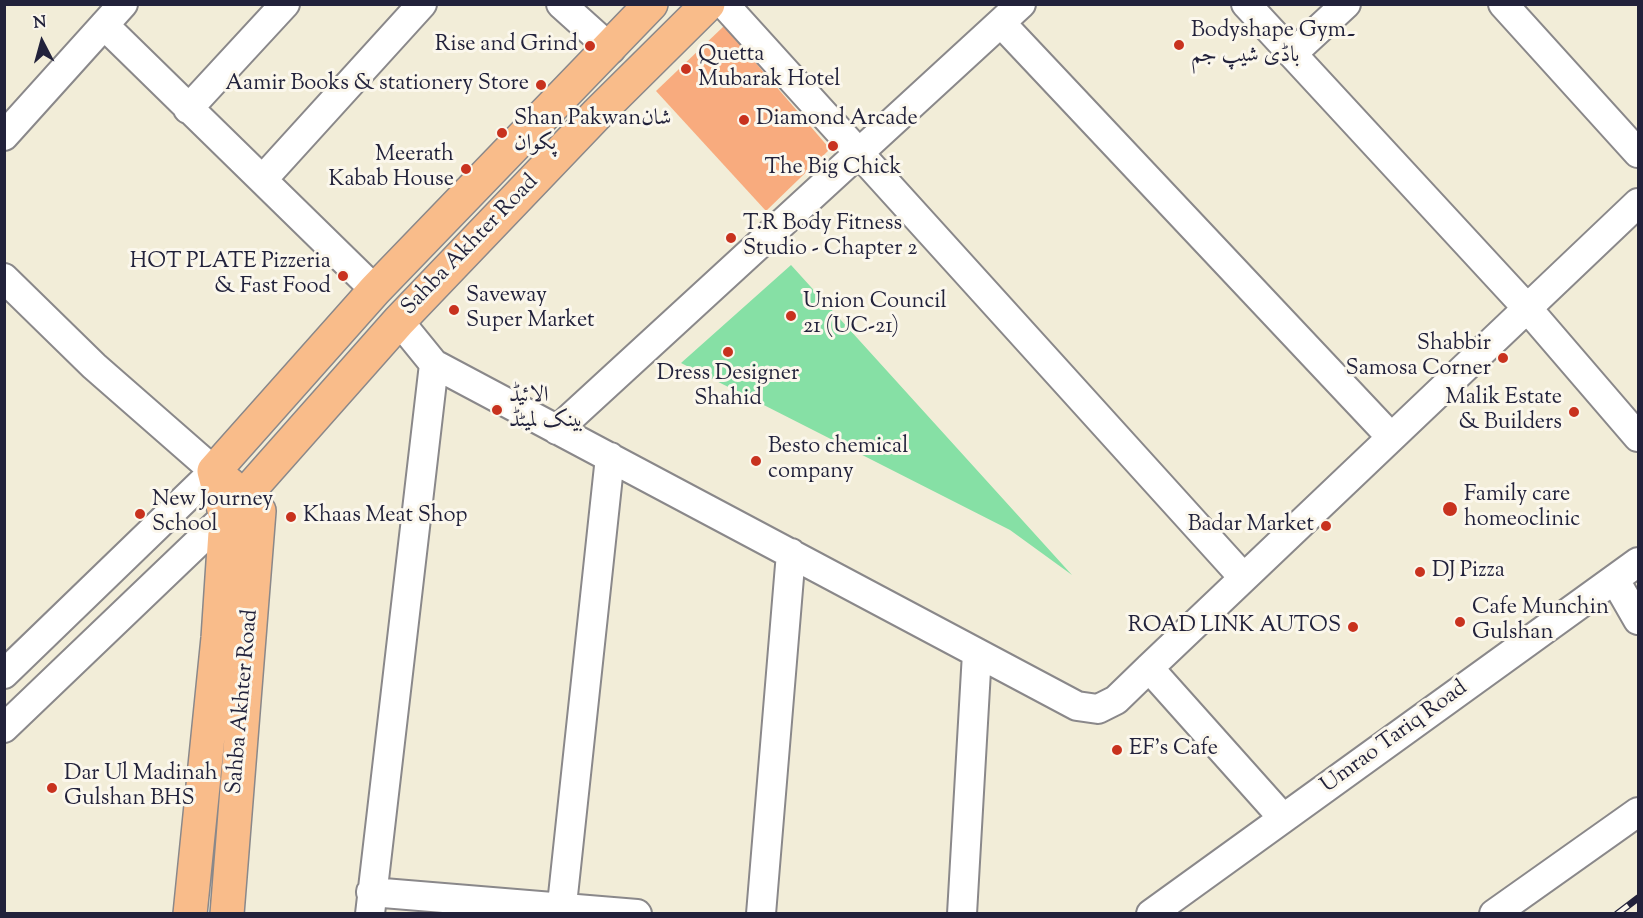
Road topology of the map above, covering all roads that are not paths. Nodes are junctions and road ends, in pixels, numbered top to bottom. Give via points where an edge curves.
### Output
1 (123, 4) edge
2 (285, 4) edge
3 (422, 4) edge
4 (561, 4) edge
5 (651, 4) edge
6 (708, 4) edge
7 (724, 4) edge
8 (1021, 4) edge
9 (1246, 4) edge
10 (1346, 4) edge
11 (1503, 4) edge
12 (1001, 23) junction
13 (104, 25) junction
14 (611, 49) junction
15 (1292, 54) junction
16 (188, 109) junction
17 (4, 136) edge
18 (858, 153) junction
19 (1638, 153) edge
20 (263, 179) junction
21 (1638, 203) edge
22 (4, 278) edge
23 (375, 290) junction
24 (1527, 308) junction
25 (399, 321) junction
26 (434, 364) junction
27 (1635, 426) edge
28 (557, 430) junction
29 (1391, 437) junction
30 (610, 457) junction
31 (214, 471) junction
32 (235, 507) junction
33 (791, 554) junction
34 (1638, 562) edge
35 (1243, 576) junction
36 (1615, 580) junction
37 (1638, 620) edge
38 (218, 638) junction
39 (250, 641) junction
40 (977, 652) junction
41 (1149, 668) junction
42 (4, 674) edge
43 (4, 729) edge
44 (1638, 812) edge
45 (1283, 818) junction
46 (370, 903) edge
47 (561, 909) edge
48 (190, 914) edge
49 (227, 914) edge
50 (637, 914) edge
51 (761, 914) edge
52 (962, 914) edge
53 (1151, 914) edge
54 (1494, 914) edge

1 - 13 street
2 - 16 street
3 - 20 street
4 - 14 street
5 - 14 main road, Sahba Akhter Road
6 - 25 main road, Sahba Akhter Road via 597,113
7 - 18 street
8 - 12 street
9 - 15 street
10 - 15 street
11 - 19 street
12 - 18 street
12 - 29 street
13 - 16 street
13 - 17 street
14 - 23 main road, Sahba Akhter Road
15 - 24 street
16 - 20 street
18 - 28 street
18 - 35 street
20 - 23 street
21 - 24 street
22 - 31 street via 94,366
23 - 31 main road, Sahba Akhter Road
24 - 27 street
24 - 29 street
25 - 26 street
25 - 32 main road, Sahba Akhter Road
26 - 28 street
26 - 46 street
28 - 30 street
29 - 35 street
30 - 33 street
30 - 47 street
31 - 32 main road, Sahba Akhter Road
31 - 42 street, Sahba Akhter Road
32 - 38 main road, Sahba Akhter Road
32 - 39 main road, Sahba Akhter Road via 259,511
32 - 43 street, Sahba Akhter Road
33 - 40 street
33 - 51 street
34 - 36 street, Umrao Tariq Road
35 - 41 street
36 - 37 street
36 - 45 street, Umrao Tariq Road
38 - 39 main road
38 - 48 main road, Sahba Akhter Road
39 - 49 main road, Sahba Akhter Road
40 - 41 street via 1077,706 1098,709 1116,700
40 - 52 street
41 - 45 street
44 - 54 street
45 - 53 street, Umrao Tariq Road
46 - 47 street
47 - 50 street

